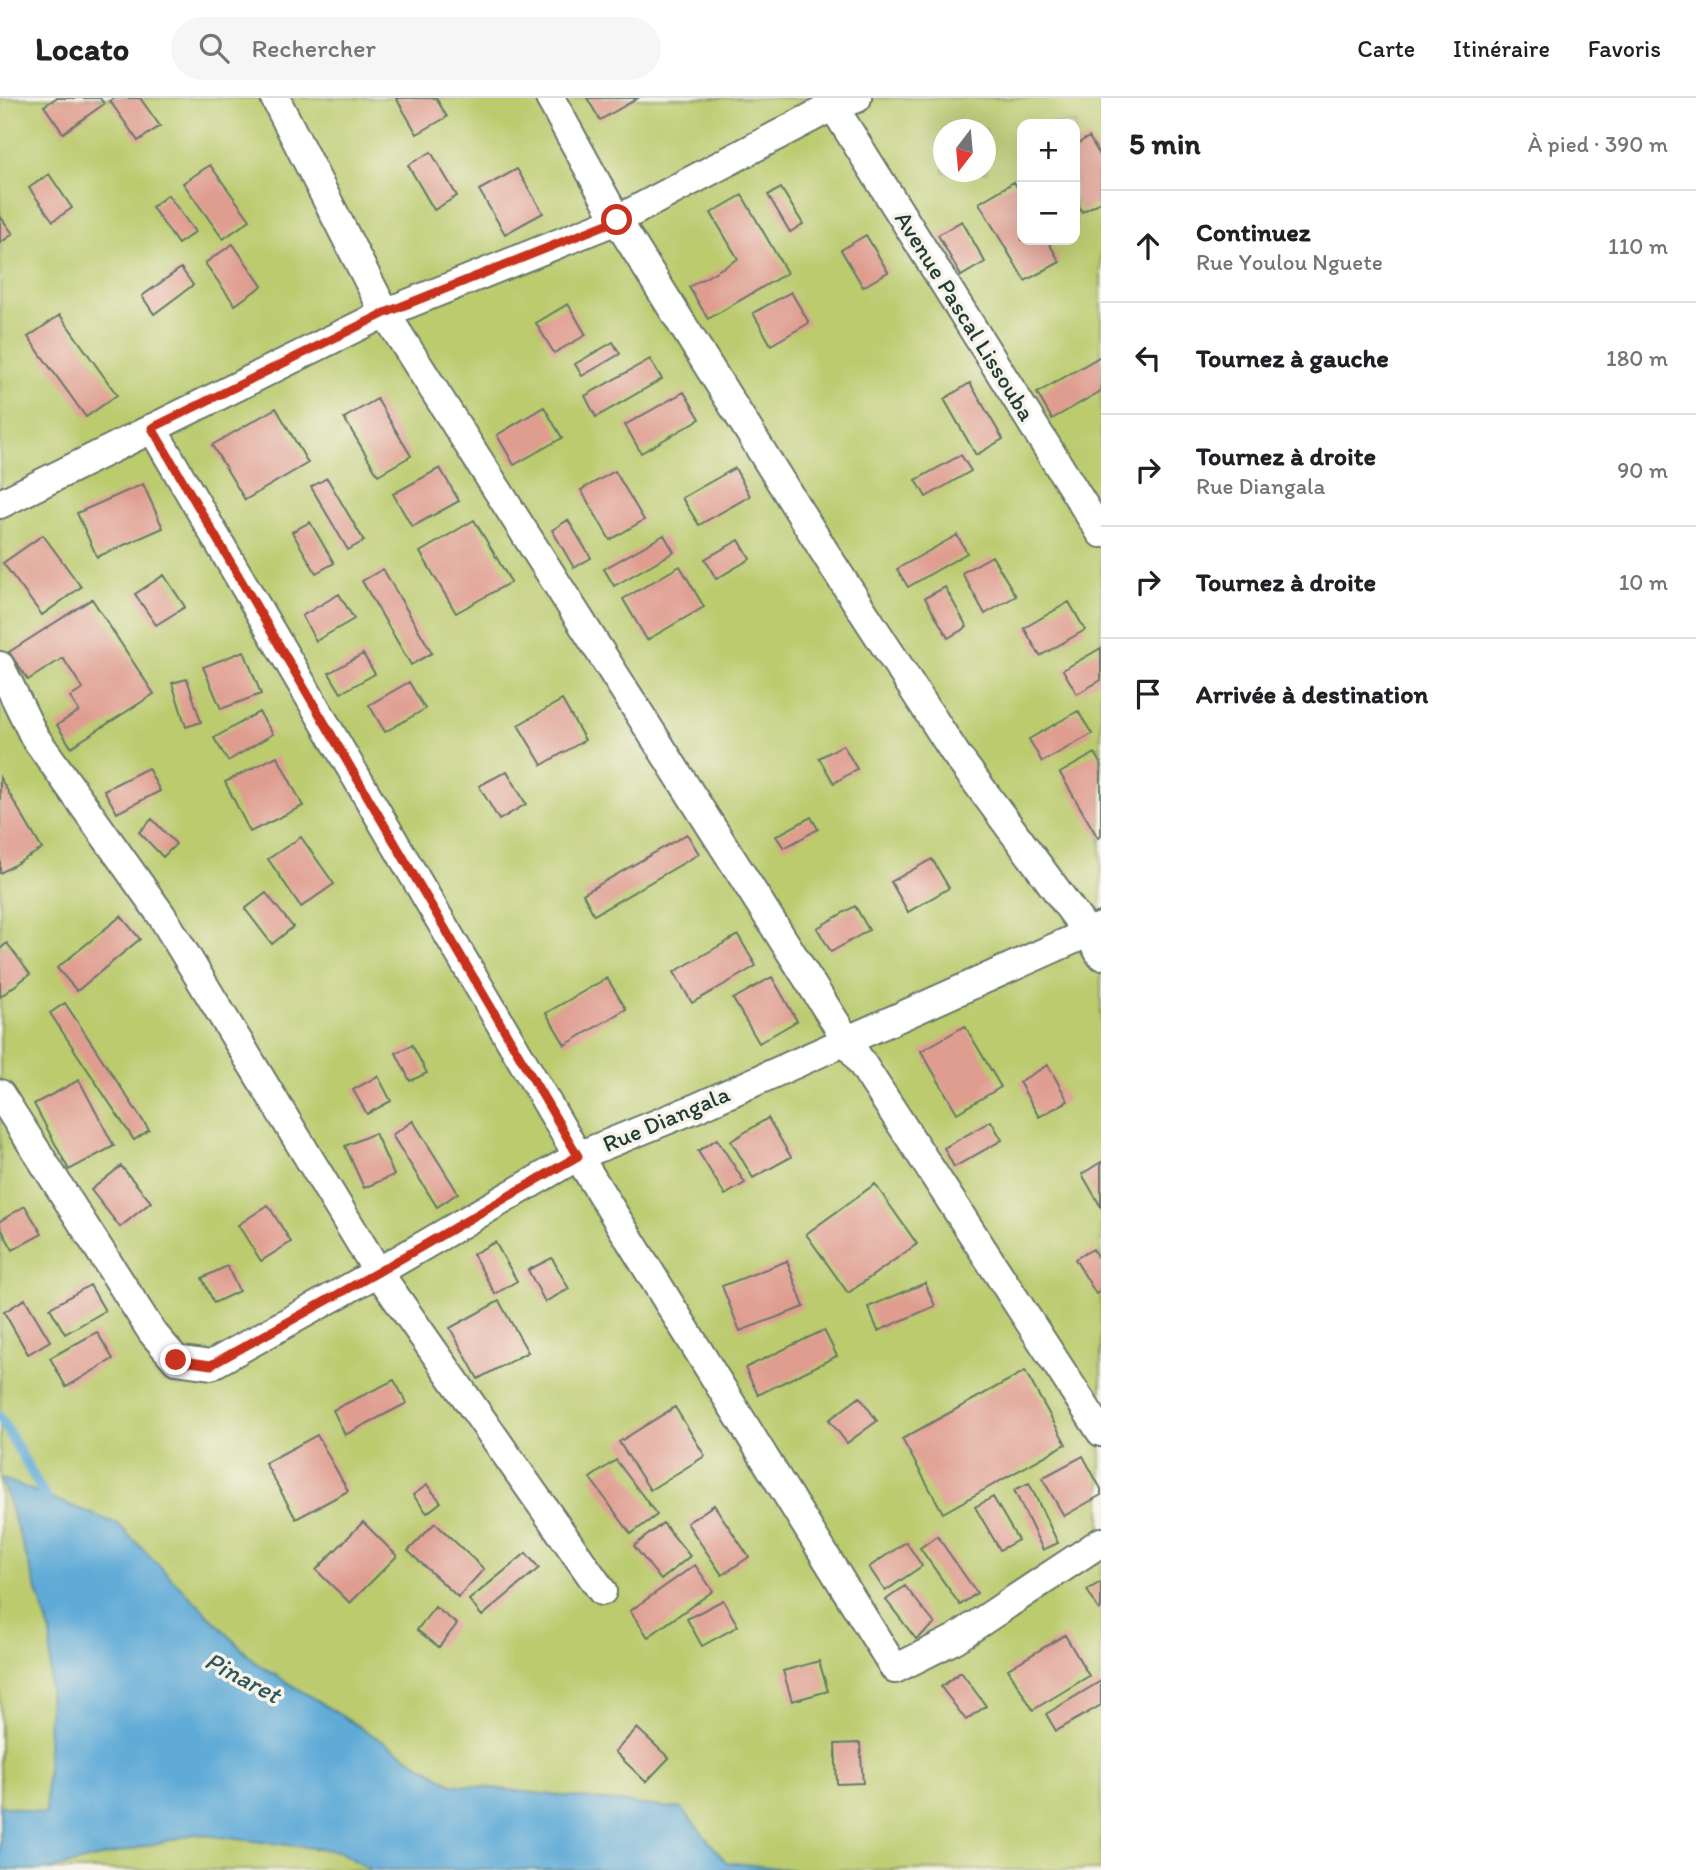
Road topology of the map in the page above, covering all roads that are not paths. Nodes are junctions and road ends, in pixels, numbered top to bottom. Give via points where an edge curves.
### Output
1 (275, 98) edge
2 (550, 98) edge
3 (839, 101) edge
4 (617, 220) junction
5 (385, 313) junction
6 (152, 428) junction
7 (0, 504) edge
8 (1101, 533) edge
9 (0, 666) edge
10 (1097, 938) edge
11 (846, 1039) junction
12 (0, 1094) edge
13 (578, 1156) junction
14 (378, 1272) junction
15 (1101, 1432) edge
16 (1101, 1542) edge
17 (603, 1591) dead end

1 - 5 street
2 - 4 street
3 - 4 street
3 - 8 street, Avenue Pascal Lissouba
4 - 5 street
4 - 10 street via 955,753
5 - 6 street
5 - 11 street
6 - 7 street
6 - 13 street
9 - 14 street via 34,736 162,916
10 - 11 street, Rue Diangala
11 - 13 street, Rue Diangala
11 - 15 street
12 - 14 street, Rue Diangala via 152,1332 176,1360 211,1365
13 - 14 street, Rue Diangala
13 - 16 street via 895,1669 955,1639
14 - 17 street

